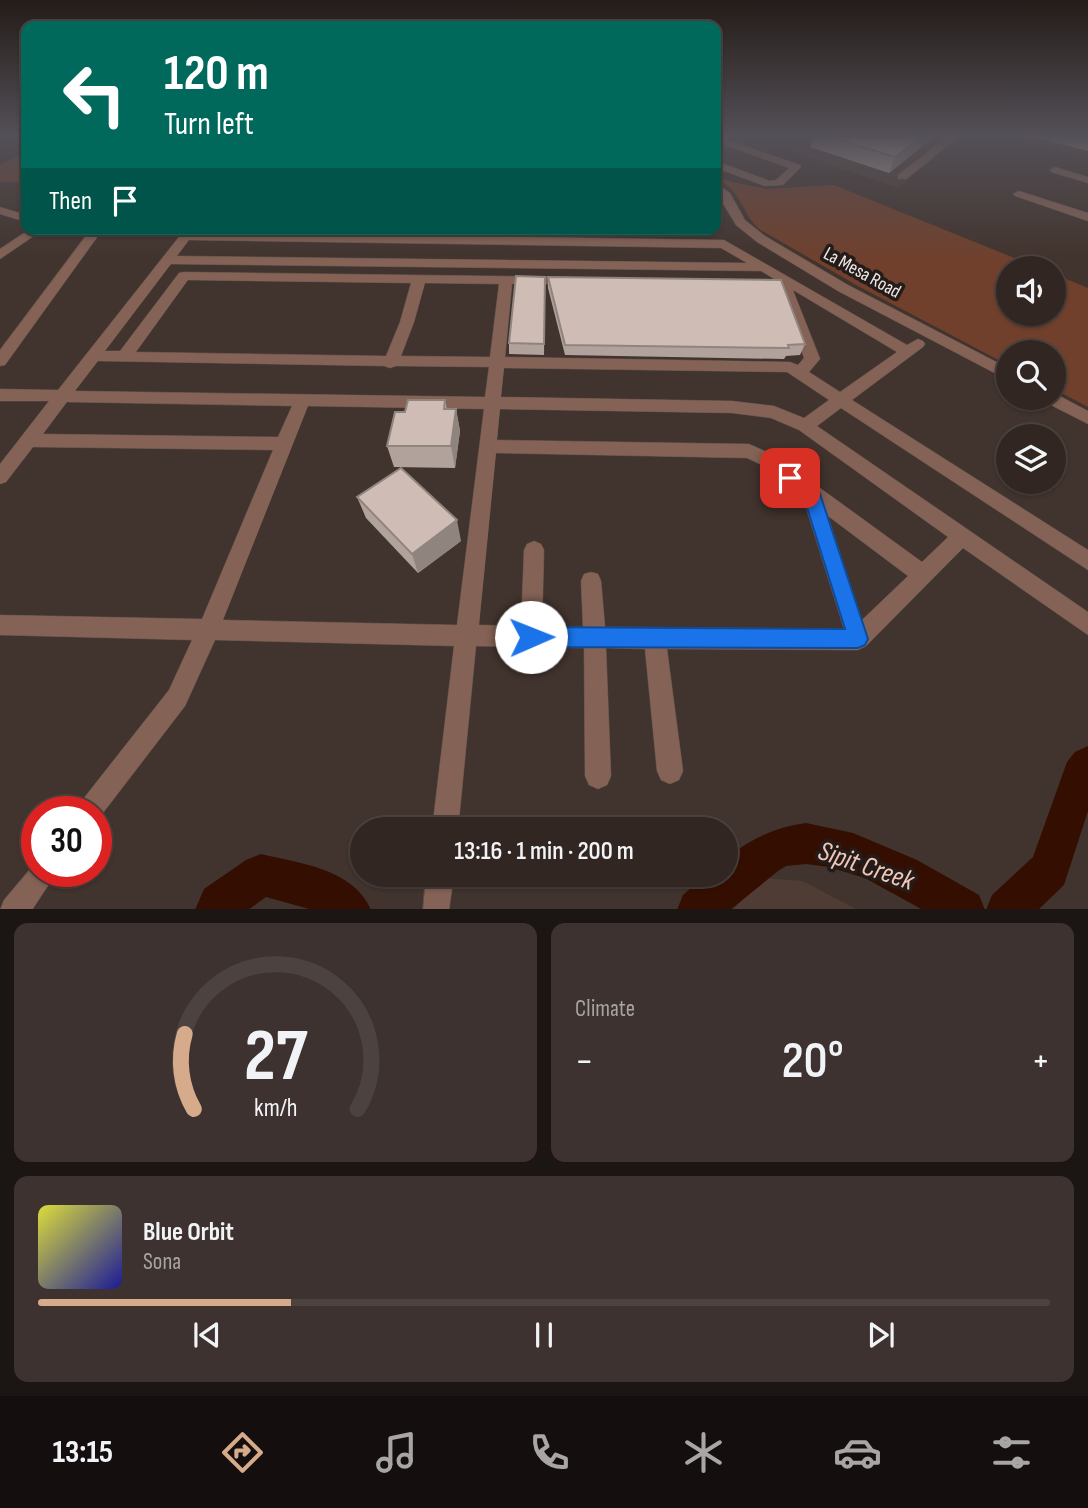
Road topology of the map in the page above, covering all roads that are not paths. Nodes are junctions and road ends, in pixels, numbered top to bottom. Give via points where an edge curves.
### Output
1 (752, 177) edge
2 (785, 177) edge
3 (721, 190) edge
4 (1019, 194) dead end
5 (0, 210) edge
6 (21, 217) edge
7 (1088, 217) edge
8 (29, 235) edge
9 (94, 235) edge
10 (347, 238) junction
11 (510, 240) junction
12 (0, 255) edge
13 (167, 260) junction
14 (335, 262) junction
15 (763, 267) junction
16 (506, 272) junction
17 (419, 279) junction
18 (586, 281) edge
19 (762, 284) edge
20 (93, 356) junction
21 (125, 356) junction
22 (0, 361) edge
23 (390, 363) junction
24 (497, 363) junction
25 (996, 369) edge
26 (800, 372) junction
27 (0, 395) edge
28 (61, 396) junction
29 (303, 399) junction
30 (842, 399) junction
31 (493, 403) junction
32 (1066, 406) edge
33 (1088, 418) edge
34 (805, 426) junction
35 (28, 440) junction
36 (284, 444) junction
37 (488, 446) junction
38 (0, 477) edge
39 (811, 494) junction
40 (961, 537) junction
41 (534, 550) dead end
42 (1088, 561) edge
43 (922, 574) junction
44 (591, 581) dead end
45 (0, 625) edge
46 (1088, 625) edge
47 (209, 628) junction
48 (467, 635) junction
49 (596, 636) junction
50 (531, 637) junction
51 (655, 638) junction
52 (858, 639) junction
53 (670, 771) dead end
54 (598, 776) dead end
55 (101, 796) edge
56 (446, 817) edge
57 (31, 887) edge
58 (438, 887) edge
59 (436, 906) dead end
60 (14, 909) edge

1 - 2 street via 769,184
3 - 25 street, La Mesa Road via 740,222 761,239
4 - 7 street
5 - 6 street
8 - 12 street
9 - 22 street
10 - 11 street
10 - 13 street via 186,236
10 - 14 street
11 - 15 street via 724,244
11 - 16 street
13 - 14 street
13 - 20 street
14 - 16 street
15 - 16 street
15 - 30 street via 913,347
16 - 17 street
16 - 18 street
16 - 24 street
17 - 21 street via 184,276
17 - 23 street
19 - 26 street via 784,284 812,359
20 - 21 street
20 - 28 street
21 - 23 street
23 - 24 street
24 - 26 street via 790,368
24 - 31 street
26 - 30 street
27 - 28 street
28 - 29 street
28 - 35 street
29 - 31 street
29 - 36 street
30 - 34 street
30 - 42 street
31 - 34 street via 732,407 774,412
31 - 37 street
32 - 33 street
34 - 40 street
35 - 36 street
35 - 38 street
36 - 47 street
37 - 39 street via 749,451 770,461
37 - 48 street
39 - 43 street
39 - 52 street
40 - 43 street
40 - 46 street
41 - 50 street
43 - 52 street
44 - 49 street
45 - 47 street
47 - 48 street
47 - 55 street via 177,698
48 - 50 street
48 - 56 street
49 - 50 street
49 - 51 street
49 - 54 street
51 - 52 street
51 - 53 street
57 - 60 street
58 - 59 street

